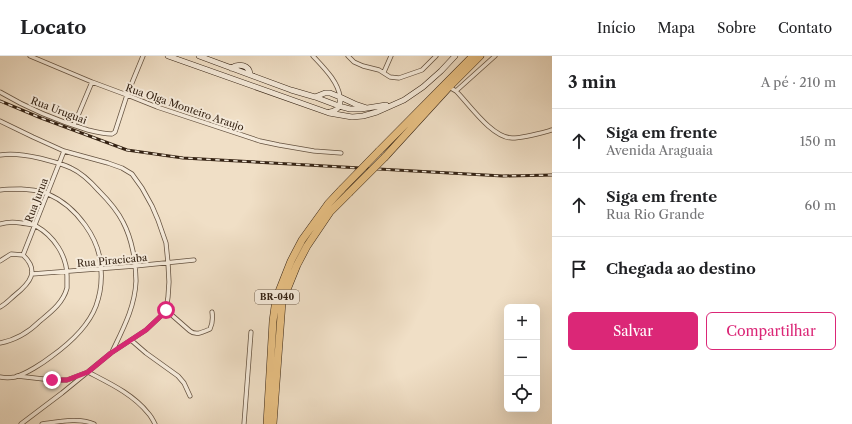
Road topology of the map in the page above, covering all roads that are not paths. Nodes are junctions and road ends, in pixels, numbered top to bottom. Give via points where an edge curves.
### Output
1 (30, 56) edge
2 (143, 56) edge
3 (168, 56) edge
4 (199, 56) edge
5 (313, 56) edge
6 (348, 56) edge
7 (391, 56) edge
8 (436, 56) edge
9 (455, 56) edge
10 (481, 56) edge
11 (495, 56) edge
12 (473, 59) edge
13 (231, 68) junction
14 (384, 72) junction
15 (233, 80) junction
16 (92, 82) junction
17 (449, 87) junction
18 (456, 91) junction
19 (0, 92) edge
20 (127, 95) junction
21 (340, 97) junction
22 (315, 98) junction
23 (404, 100) junction
24 (339, 106) junction
25 (370, 109) junction
26 (329, 113) junction
27 (0, 121) edge
28 (74, 126) junction
29 (552, 130) edge
30 (64, 150) junction
31 (341, 153) dead end
32 (0, 155) edge
33 (59, 163) junction
34 (0, 190) edge
35 (47, 193) junction
36 (0, 224) edge
37 (35, 225) junction
38 (22, 255) junction
39 (194, 260) dead end
40 (0, 261) edge
41 (168, 263) junction
42 (135, 266) junction
43 (102, 269) junction
44 (67, 272) junction
45 (32, 274) junction
46 (0, 307) edge
47 (166, 310) junction
48 (212, 312) dead end
49 (250, 332) dead end
50 (132, 340) junction
51 (0, 343) edge
52 (111, 353) junction
53 (88, 372) junction
54 (16, 376) junction
55 (0, 377) edge
56 (190, 396) dead end
57 (21, 424) edge
58 (42, 424) edge
59 (94, 424) edge
60 (155, 424) edge
61 (244, 424) edge
62 (267, 424) edge
63 (273, 424) edge

1 - 16 street, Rua Olga Monteiro Araujo
2 - 20 street
3 - 15 main road
4 - 13 main road
5 - 21 street via 335,83
6 - 14 street via 362,66
7 - 14 street
8 - 14 street via 422,70 406,76 394,78
9 - 23 main road via 423,87
10 - 12 highway
11 - 18 street
12 - 17 highway, BR-040
12 - 62 highway, BR-040, bridge via 342,189 302,240 276,299
13 - 15 main road
13 - 22 main road
15 - 26 main road
16 - 20 street, Rua Olga Monteiro Araujo
16 - 28 street
17 - 18 street
17 - 63 highway, BR-040, bridge via 330,212 297,265 282,302
18 - 29 street via 487,125 501,135 512,138
19 - 28 street, Rua Uruguai
20 - 28 street, Rua Uruguai via 115,132 112,134
20 - 31 street, Rua Olga Monteiro Araujo via 260,141
21 - 22 main road via 325,93
21 - 24 main road
21 - 25 main road
22 - 24 main road
23 - 25 main road
23 - 26 main road via 363,116
24 - 25 main road
24 - 26 main road via 337,110
27 - 30 street
30 - 33 street, Rua Jurua
30 - 41 street via 108,163 128,171 136,178 152,206 162,232
32 - 33 street via 17,154
33 - 35 street, Rua Jurua
33 - 42 street via 72,168 92,183 115,210 128,232
34 - 35 street via 23,189
35 - 37 street, Rua Jurua
35 - 43 street via 64,203 86,227 98,249
36 - 37 street via 8,222
37 - 38 street, Rua Jurua
37 - 44 street via 49,236 60,250 66,262
38 - 40 street via 12,254
38 - 45 street via 30,264
39 - 41 street, Rua Piracicaba
41 - 42 street, Rua Piracicaba
41 - 47 street
42 - 43 street, Rua Piracicaba
42 - 52 street via 134,299
43 - 44 street, Rua Piracicaba
43 - 54 street via 97,302 84,327 60,351
44 - 45 street, Rua Piracicaba
44 - 51 street via 65,293 52,311 26,332
45 - 46 street via 26,286
47 - 48 street via 194,334 210,329
47 - 50 street
49 - 61 street
50 - 52 street
50 - 56 street via 178,376
52 - 53 street
53 - 54 street via 67,380
53 - 57 street
53 - 60 street via 138,402
54 - 55 street
58 - 59 street via 86,421

